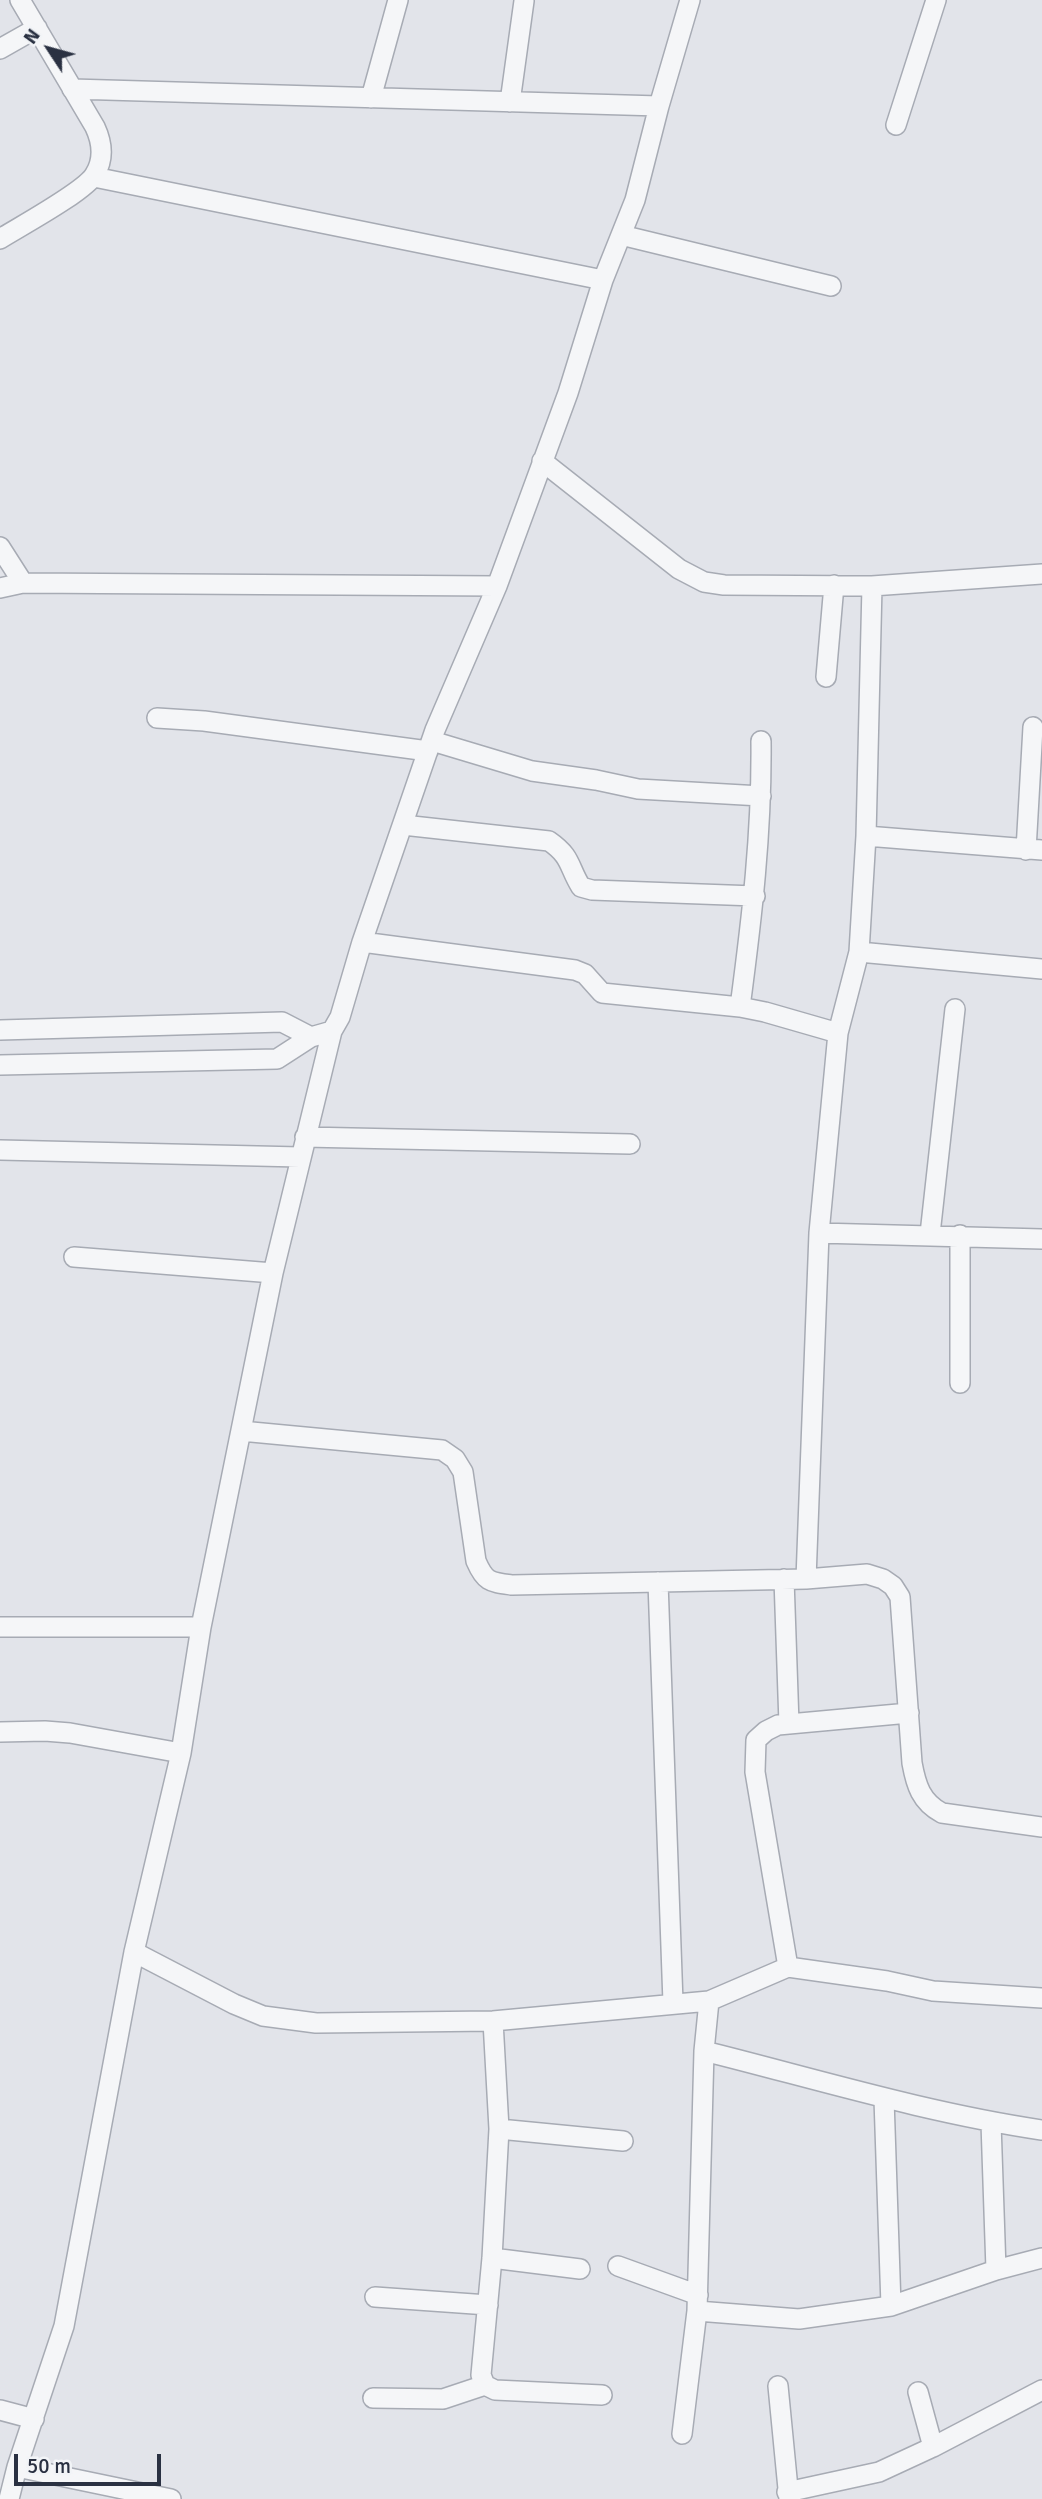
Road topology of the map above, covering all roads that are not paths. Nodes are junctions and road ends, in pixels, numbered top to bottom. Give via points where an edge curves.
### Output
1 (20, 0) edge
2 (398, 0) edge
3 (690, 0) edge
4 (936, 0) edge
5 (524, 1) edge
6 (37, 27) junction
7 (0, 49) edge
8 (72, 89) junction
9 (371, 98) junction
10 (510, 102) junction
11 (659, 106) junction
12 (896, 125) dead end
13 (94, 177) junction
14 (621, 235) junction
15 (0, 239) edge
16 (603, 280) junction
17 (831, 286) dead end
18 (542, 461) junction
19 (0, 547) edge
20 (1042, 574) edge
21 (23, 583) junction
22 (834, 585) junction
23 (497, 586) junction
24 (873, 586) junction
25 (0, 588) edge
26 (826, 677) dead end
27 (158, 718) dead end
28 (1033, 727) dead end
29 (761, 741) dead end
30 (430, 746) junction
31 (761, 796) junction
32 (403, 825) junction
33 (866, 836) junction
34 (1034, 850) edge
35 (755, 897) junction
36 (362, 943) junction
37 (859, 951) junction
38 (1042, 969) edge
39 (740, 1007) junction
40 (955, 1009) dead end
41 (0, 1030) edge
42 (332, 1031) junction
43 (838, 1033) junction
44 (312, 1037) junction
45 (0, 1065) edge
46 (305, 1137) junction
47 (630, 1144) dead end
48 (0, 1150) edge
49 (300, 1157) junction
50 (819, 1233) junction
51 (1041, 1233) edge
52 (930, 1234) junction
53 (960, 1235) junction
54 (74, 1257) dead end
55 (273, 1273) junction
56 (960, 1383) dead end
57 (241, 1431) junction
58 (784, 1579) junction
59 (806, 1579) junction
60 (658, 1582) junction
61 (0, 1626) edge
62 (201, 1627) junction
63 (909, 1713) junction
64 (789, 1724) junction
65 (0, 1732) edge
66 (181, 1753) junction
67 (1042, 1827) edge
68 (134, 1952) junction
69 (788, 1968) junction
70 (1042, 1998) edge
71 (709, 2001) junction
72 (673, 2003) junction
73 (493, 2021) junction
74 (704, 2051) junction
75 (884, 2099) junction
76 (991, 2123) junction
77 (499, 2129) junction
78 (1042, 2130) edge
79 (623, 2141) dead end
80 (492, 2258) junction
81 (1042, 2258) edge
82 (618, 2266) dead end
83 (580, 2269) dead end
84 (996, 2270) junction
85 (375, 2297) dead end
86 (697, 2303) junction
87 (488, 2305) junction
88 (891, 2306) junction
89 (485, 2385) junction
90 (778, 2386) dead end
91 (1042, 2390) edge
92 (918, 2392) dead end
93 (602, 2395) dead end
94 (373, 2398) dead end
95 (0, 2410) edge
96 (34, 2419) junction
97 (682, 2434) dead end
98 (933, 2447) junction
99 (17, 2467) junction
100 (788, 2496) edge
101 (9, 2499) edge
102 (171, 2499) edge

1 - 6 street
2 - 9 street
3 - 11 street
4 - 12 street
5 - 10 street
6 - 7 street
6 - 8 street
8 - 9 street
8 - 13 street via 101,139 101,159
9 - 10 street
10 - 11 street
11 - 14 street via 635,200
13 - 15 street
13 - 16 street
14 - 16 street
14 - 17 street
16 - 18 street
18 - 22 street via 679,569 704,582
18 - 23 street
19 - 21 street
20 - 24 street
21 - 23 street
21 - 25 street
22 - 24 street
22 - 26 street
23 - 30 street
24 - 33 street
27 - 30 street
28 - 34 street
29 - 31 street
30 - 31 street via 532,771 638,789
30 - 32 street
31 - 35 street
32 - 35 street via 550,841 568,856 581,887 592,890
32 - 36 street
33 - 34 street
33 - 37 street
35 - 39 street
36 - 39 street via 575,970 602,993
36 - 42 street
37 - 38 street
37 - 43 street
39 - 43 street
40 - 52 street
41 - 44 street via 282,1022
42 - 44 street
42 - 46 street
43 - 50 street
44 - 45 street via 277,1059
46 - 47 street
46 - 49 street
48 - 49 street
49 - 55 street
50 - 52 street
50 - 59 street
51 - 53 street
52 - 53 street
53 - 56 street
54 - 55 street
55 - 57 street
57 - 60 street via 442,1450 455,1458 463,1472 476,1561 490,1582
57 - 62 street
58 - 59 street
58 - 60 street
58 - 64 street
59 - 63 street via 867,1574 893,1586 900,1597
60 - 72 street
61 - 62 street
62 - 66 street
63 - 64 street
63 - 67 street via 916,1783 931,1807 949,1815
64 - 69 street via 778,1725 756,1740 754,1758
65 - 66 street via 70,1733
66 - 68 street
68 - 73 street via 263,2017 316,2024
68 - 96 street via 64,2326
69 - 70 street via 933,1991
69 - 71 street
71 - 72 street
71 - 74 street
72 - 73 street
73 - 77 street
74 - 75 street
74 - 86 street
75 - 76 street
75 - 88 street
76 - 78 street
76 - 84 street
77 - 79 street
77 - 80 street
80 - 83 street
80 - 87 street
81 - 84 street
82 - 86 street
84 - 88 street
85 - 87 street
86 - 88 street via 799,2319
86 - 97 street
87 - 89 street via 481,2375
89 - 93 street via 495,2390
89 - 94 street via 443,2399
90 - 100 street
91 - 98 street
92 - 98 street
95 - 96 street
96 - 99 street
98 - 100 street via 879,2472
99 - 101 street
99 - 102 street

